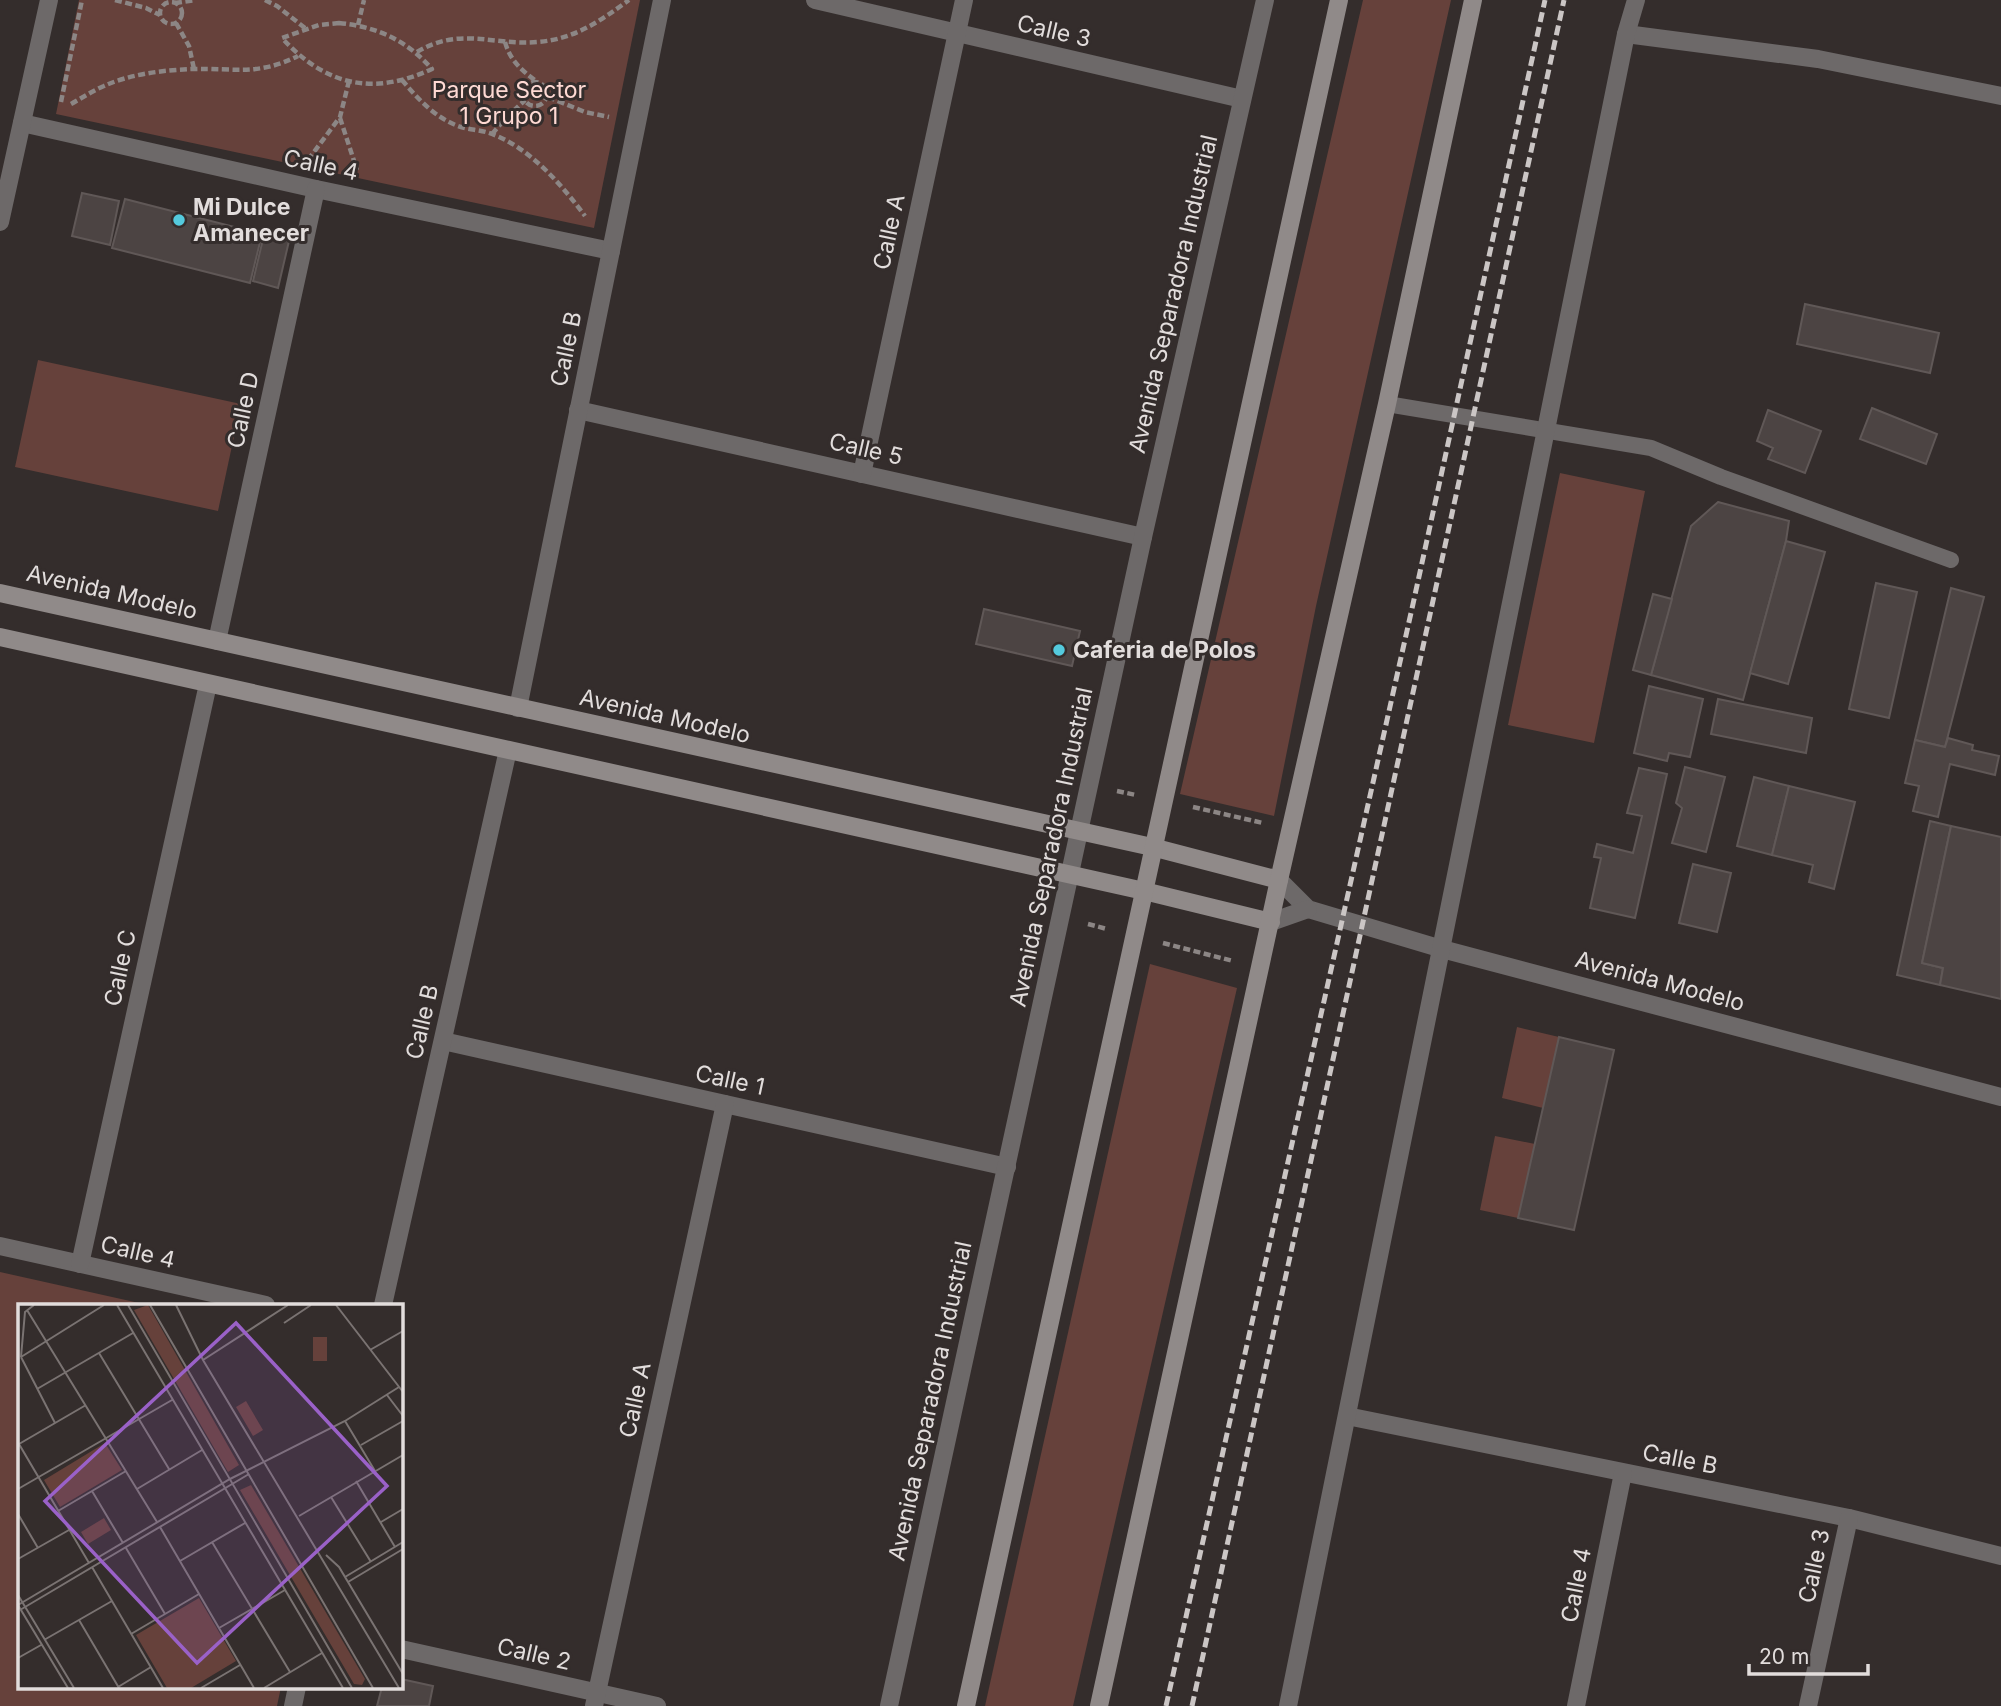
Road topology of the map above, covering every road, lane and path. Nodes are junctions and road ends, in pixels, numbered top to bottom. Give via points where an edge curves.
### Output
1 (49, 0) edge
2 (82, 0) edge
3 (115, 0) edge
4 (195, 0) edge
5 (265, 0) edge
6 (364, 0) edge
7 (629, 0) edge
8 (662, 0) edge
9 (815, 0) edge
10 (964, 0) edge
11 (1265, 0) edge
12 (1339, 0) edge
13 (1473, 0) edge
14 (1636, 0) edge
15 (174, 3) junction
16 (160, 16) junction
17 (176, 23) junction
18 (358, 25) junction
19 (306, 29) junction
20 (957, 33) junction
21 (1626, 34) junction
22 (505, 42) junction
23 (417, 52) junction
24 (298, 56) junction
25 (194, 69) junction
26 (401, 80) junction
27 (349, 81) junction
28 (536, 81) junction
29 (2001, 96) edge
30 (547, 97) junction
31 (1242, 99) junction
32 (525, 100) junction
33 (340, 117) junction
34 (613, 117) dead end
35 (22, 122) junction
36 (492, 134) junction
37 (313, 165) dead end
38 (346, 172) dead end
39 (316, 189) junction
40 (577, 221) dead end
41 (0, 222) edge
42 (611, 251) junction
43 (1387, 404) junction
44 (578, 410) junction
45 (1546, 431) junction
46 (862, 474) junction
47 (1143, 537) junction
48 (1951, 560) dead end
49 (0, 593) edge
50 (0, 637) edge
51 (218, 641) junction
52 (208, 684) junction
53 (518, 708) junction
54 (508, 750) junction
55 (1079, 833) junction
56 (1152, 848) junction
57 (1070, 874) junction
58 (1279, 880) junction
59 (1144, 891) junction
60 (1308, 909) junction
61 (1270, 922) junction
62 (1442, 949) junction
63 (443, 1041) junction
64 (2001, 1097) edge
65 (725, 1104) junction
66 (1007, 1167) junction
67 (0, 1246) edge
68 (80, 1264) junction
69 (261, 1304) edge
70 (383, 1304) edge
71 (1347, 1416) junction
72 (1623, 1473) junction
73 (1849, 1518) junction
74 (2001, 1556) edge
75 (402, 1649) edge
76 (297, 1688) edge
77 (595, 1699) edge
78 (293, 1706) edge
79 (657, 1706) edge
80 (889, 1706) edge
81 (966, 1706) edge
82 (1099, 1706) edge
83 (1288, 1706) edge
84 (1576, 1706) edge
85 (1808, 1706) edge

1 - 35 street
2 - 25 path via 59,111 127,78
3 - 16 path
4 - 15 path
5 - 19 path
6 - 18 path
7 - 22 path via 582,32 538,42
8 - 42 street, Calle B
9 - 20 street, Calle 3
10 - 20 street, Calle A
11 - 31 street, Avenida Separadora Industrial
12 - 56 main road
13 - 43 main road
14 - 21 street
15 - 16 path via 162,6
15 - 17 path via 182,13
16 - 17 path via 167,24
17 - 25 path via 189,46
18 - 19 path
18 - 23 path via 400,39
19 - 24 path via 282,38
20 - 31 street, Calle 3
20 - 46 street, Calle A
21 - 29 street via 1818,59
21 - 45 street
22 - 23 path via 449,38
22 - 28 path via 521,71
23 - 26 path via 432,69
24 - 25 path via 254,71
24 - 27 path via 328,75
26 - 27 path
26 - 36 path via 430,110 458,126
27 - 33 path
28 - 30 path via 548,91
28 - 32 path via 524,89
30 - 32 path via 535,106
30 - 34 path
31 - 47 street, Avenida Separadora Industrial
32 - 36 path
33 - 37 path via 305,163
33 - 38 path via 359,175
35 - 39 street, Calle 4
35 - 41 street
36 - 40 path via 566,190 591,224
39 - 42 street, Calle 4
39 - 51 street, Calle D
42 - 44 street, Calle B
43 - 45 lane
43 - 58 main road
44 - 46 street, Calle 5
44 - 53 street, Calle B
45 - 48 lane via 1651,448
45 - 62 street
46 - 47 street, Calle 5
47 - 55 street, Avenida Separadora Industrial
49 - 51 main road, Avenida Modelo
50 - 52 main road
51 - 53 main road, Avenida Modelo
52 - 54 main road
52 - 68 street, Calle C
53 - 55 main road, Avenida Modelo
54 - 57 main road
54 - 63 street, Calle B
55 - 56 main road, Avenida Modelo
55 - 57 street, Avenida Separadora Industrial
56 - 58 main road, Avenida Modelo
56 - 59 main road
57 - 59 main road
57 - 66 street, Avenida Separadora Industrial
58 - 60 street, Avenida Modelo
58 - 61 main road
59 - 61 main road
59 - 81 main road
60 - 61 street
60 - 62 street, Avenida Modelo
61 - 82 main road
62 - 64 street, Avenida Modelo
62 - 71 street
63 - 65 street, Calle 1
63 - 70 street, Calle B
65 - 66 street, Calle 1
65 - 77 street, Calle A
66 - 80 street, Avenida Separadora Industrial
67 - 68 street, Calle 4
68 - 69 street, Calle 4
71 - 72 street, Calle B
71 - 83 street
72 - 73 street, Calle B
72 - 84 street, Calle 4
73 - 74 street, Calle B
73 - 85 street, Calle 3
75 - 77 street, Calle 2
76 - 78 street
77 - 79 street, Calle 2

